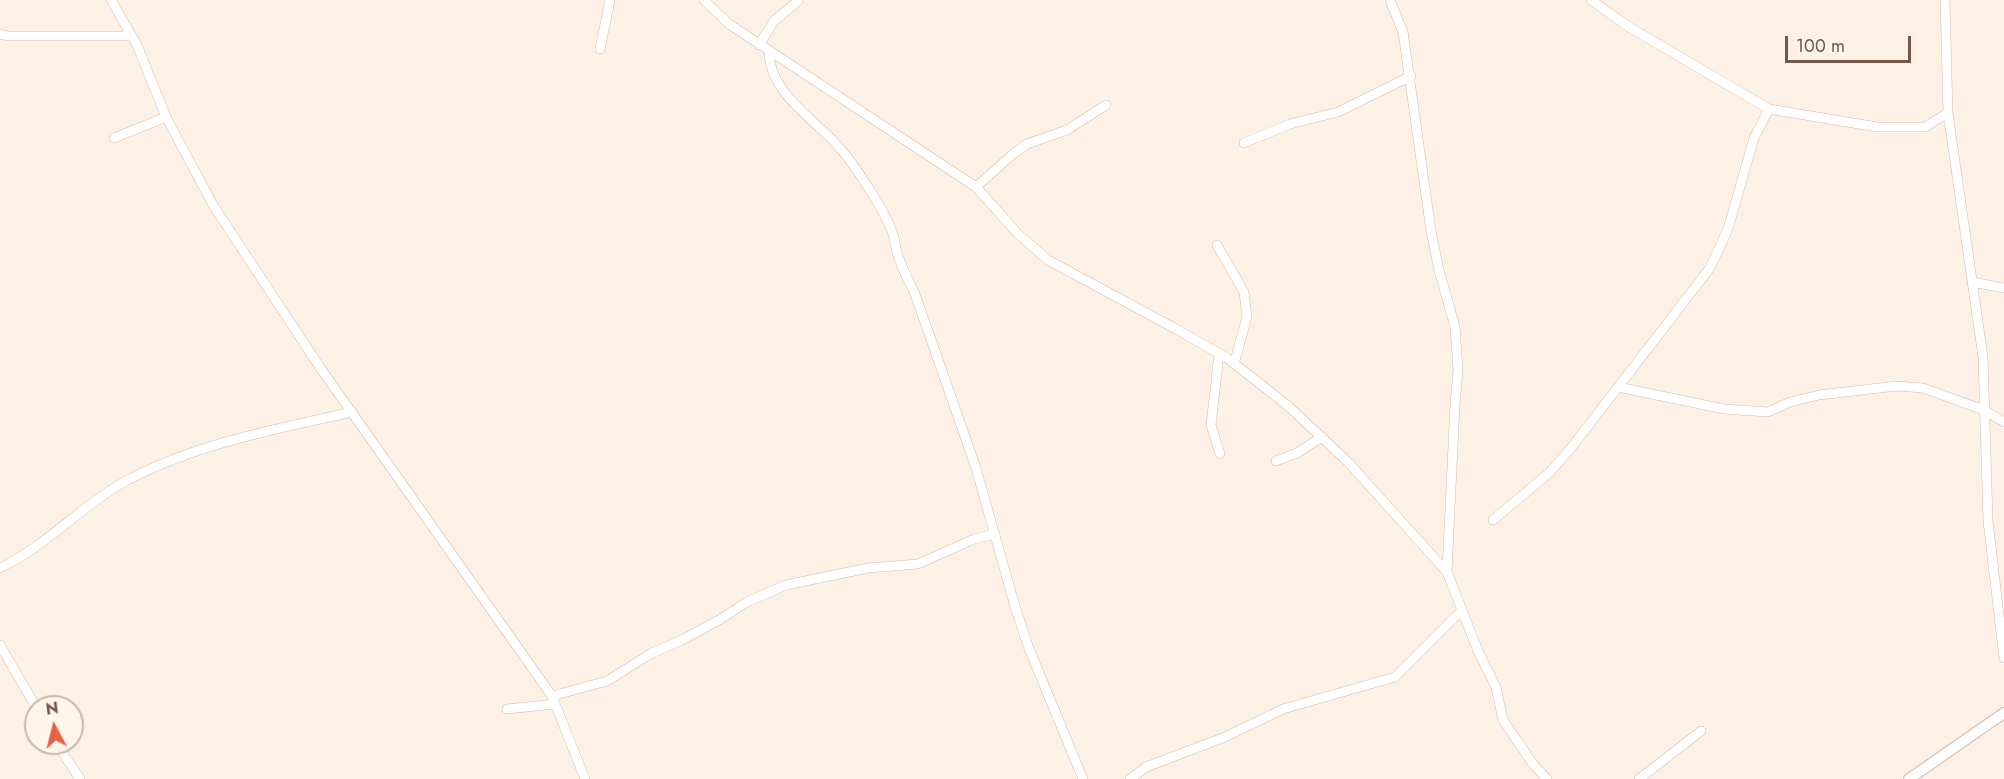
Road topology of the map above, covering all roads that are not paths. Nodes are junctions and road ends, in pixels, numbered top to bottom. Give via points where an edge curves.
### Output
1 (111, 0) edge
2 (610, 0) edge
3 (704, 0) edge
4 (799, 0) edge
5 (1390, 0) edge
6 (1591, 0) edge
7 (1945, 0) edge
8 (0, 34) edge
9 (132, 36) junction
10 (759, 45) junction
11 (600, 49) dead end
12 (769, 51) junction
13 (1411, 76) junction
14 (1106, 105) dead end
15 (1769, 109) junction
16 (1948, 113) junction
17 (166, 117) junction
18 (114, 138) dead end
19 (1244, 143) dead end
20 (976, 187) junction
21 (1217, 245) dead end
22 (1972, 282) junction
23 (2004, 288) edge
24 (1218, 354) junction
25 (1234, 364) junction
26 (1618, 387) junction
27 (1984, 410) junction
28 (352, 412) junction
29 (2004, 422) edge
30 (1322, 437) junction
31 (1220, 454) dead end
32 (1276, 461) dead end
33 (1493, 520) dead end
34 (995, 534) junction
35 (0, 568) edge
36 (1447, 572) junction
37 (1462, 610) junction
38 (0, 645) edge
39 (2004, 658) edge
40 (29, 695) edge
41 (554, 700) junction
42 (507, 709) dead end
43 (2004, 713) edge
44 (1701, 731) dead end
45 (64, 755) edge
46 (80, 779) edge
47 (585, 779) edge
48 (1083, 779) edge
49 (1130, 779) edge
50 (1547, 779) edge
51 (1639, 779) edge
52 (1909, 779) edge

1 - 9 street
2 - 11 street
3 - 10 street
4 - 10 street via 774,21
5 - 13 street via 1403,33
6 - 15 street via 1629,27
7 - 16 street
8 - 9 street
9 - 17 street
10 - 12 street
12 - 20 street
12 - 34 street via 772,73 779,85 838,146 886,218 976,468
13 - 19 street via 1338,112 1290,124
13 - 36 street via 1431,231 1455,327 1458,370
14 - 20 street via 1067,130 1027,144
15 - 16 street via 1877,127 1925,127
15 - 26 street via 1754,138 1728,229 1710,268
16 - 22 street
17 - 18 street
17 - 28 street via 213,205
20 - 24 street via 1018,234 1048,260
21 - 25 street via 1244,292 1247,317
22 - 23 street
22 - 27 street via 1983,357
24 - 25 street
24 - 31 street via 1211,425
25 - 30 street
26 - 27 street via 1724,409 1768,412 1818,395 1897,386 1923,388
26 - 33 street via 1549,472
27 - 29 street
27 - 39 street via 1988,521
28 - 35 street via 235,440 137,476 100,497 32,550
28 - 41 street
30 - 32 street
30 - 36 street
34 - 41 street via 918,564 868,568 786,585 747,602 607,681
34 - 48 street via 1028,646
36 - 37 street
37 - 49 street via 1395,677 1283,709 1225,737 1146,767
37 - 50 street via 1496,687 1503,720
38 - 40 street
41 - 42 street
41 - 47 street
43 - 52 street
44 - 51 street
45 - 46 street

